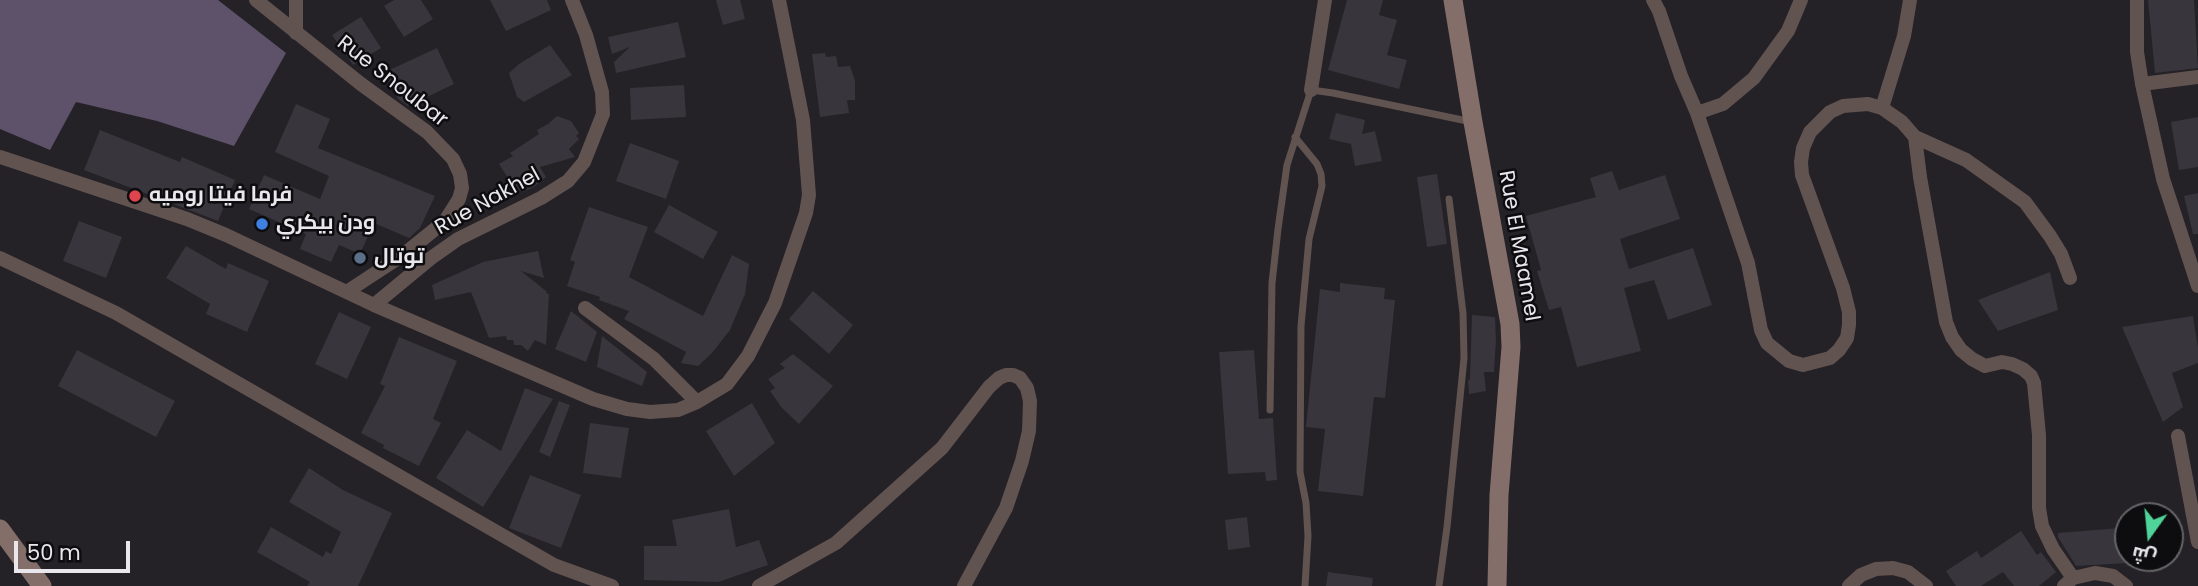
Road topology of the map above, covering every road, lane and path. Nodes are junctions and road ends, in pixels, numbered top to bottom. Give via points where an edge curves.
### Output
1 (256, 0) edge
2 (296, 0) edge
3 (572, 0) edge
4 (779, 0) edge
5 (1325, 0) edge
6 (1453, 0) edge
7 (1653, 0) edge
8 (1801, 0) edge
9 (1910, 0) edge
10 (2137, 0) edge
11 (296, 33) junction
12 (2198, 78) edge
13 (2142, 84) junction
14 (1311, 90) junction
15 (1882, 108) junction
16 (1697, 113) junction
17 (1473, 122) junction
18 (1296, 137) junction
19 (1915, 137) junction
20 (0, 157) edge
21 (1449, 199) dead end
22 (0, 258) edge
23 (2070, 278) dead end
24 (2198, 286) edge
25 (348, 291) junction
26 (374, 304) junction
27 (585, 308) dead end
28 (697, 402) junction
29 (1270, 410) dead end
30 (2178, 436) dead end
31 (0, 529) edge
32 (2198, 542) edge
33 (2068, 582) edge
34 (42, 586) edge
35 (611, 586) edge
36 (759, 586) edge
37 (964, 586) edge
38 (1305, 586) edge
39 (1439, 586) edge
40 (1497, 586) edge
41 (1849, 586) edge
42 (1926, 586) edge
43 (2126, 586) edge

1 - 11 street, Rue Snoubar
2 - 11 street
3 - 26 street, Rue Nakhel via 602,92 603,114 584,162 568,181 541,198 458,239
4 - 28 street via 803,120 809,195 806,213 775,303 748,356 727,384
5 - 14 street
6 - 17 street, Rue El Maamel
7 - 16 street
8 - 16 street via 1788,31 1754,78 1723,104
9 - 15 street
10 - 13 street
11 - 25 street, Rue Snoubar via 427,132 453,159 460,174 459,199 445,221
12 - 13 street
13 - 24 street via 2163,179
14 - 17 lane
14 - 18 lane
15 - 16 street via 1856,104 1830,112 1810,132 1803,148 1802,175 1849,312 1847,338 1839,350 1830,358 1803,365 1789,361 1766,343 1748,263
15 - 19 street
17 - 40 street, Rue El Maamel via 1510,324
18 - 29 lane via 1287,165 1272,283
18 - 38 lane via 1317,164 1322,186 1309,239 1301,326 1300,472 1308,537
19 - 23 street via 1966,160 2025,202 2061,254
19 - 33 street via 1945,321 1952,337 1972,359 1985,366 2012,364 2034,383 2042,526
20 - 25 street via 187,219
21 - 39 lane via 1464,358
22 - 35 street via 139,325 554,565
25 - 26 street
26 - 28 street via 555,384 615,405 650,412 678,410
27 - 28 street via 654,359
30 - 32 street
31 - 34 street
33 - 43 street via 2105,573
36 - 37 street via 836,543 942,448 989,387 999,378 1013,375 1027,388 1029,431 1006,508
41 - 42 street via 1861,575 1893,568 1908,572

